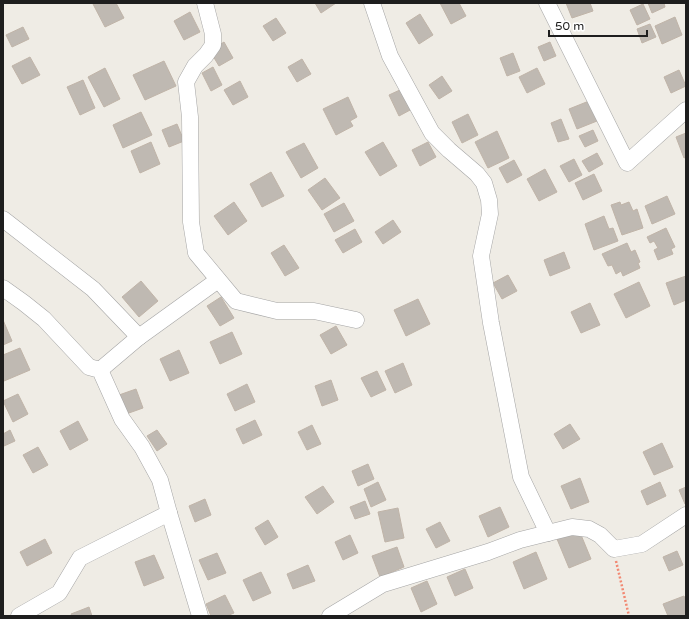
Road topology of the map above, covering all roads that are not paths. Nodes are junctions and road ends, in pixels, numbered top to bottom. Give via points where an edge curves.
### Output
1 (205, 3) edge
2 (372, 3) edge
3 (547, 3) edge
4 (686, 110) edge
5 (3, 220) edge
6 (218, 280) junction
7 (3, 288) edge
8 (356, 320) dead end
9 (140, 337) junction
10 (100, 370) junction
11 (169, 513) junction
12 (686, 515) edge
13 (548, 534) junction
14 (19, 616) edge
15 (200, 616) edge
16 (330, 616) edge

1 - 6 street via 213,34 213,45 194,66 186,82 190,117 191,222 196,253
2 - 13 street via 390,56 432,133 484,183 490,214 482,256 491,323 521,477
3 - 4 street via 627,163
5 - 9 street via 93,289
6 - 8 street via 236,301 277,312 314,311
6 - 9 street
7 - 10 street via 44,319 89,367
9 - 10 street
10 - 11 street via 122,419 142,447 160,480
11 - 14 street via 80,558 60,593
11 - 15 street
12 - 13 street via 642,544 614,549 600,535 589,529 572,526
13 - 16 street via 520,540 383,584

